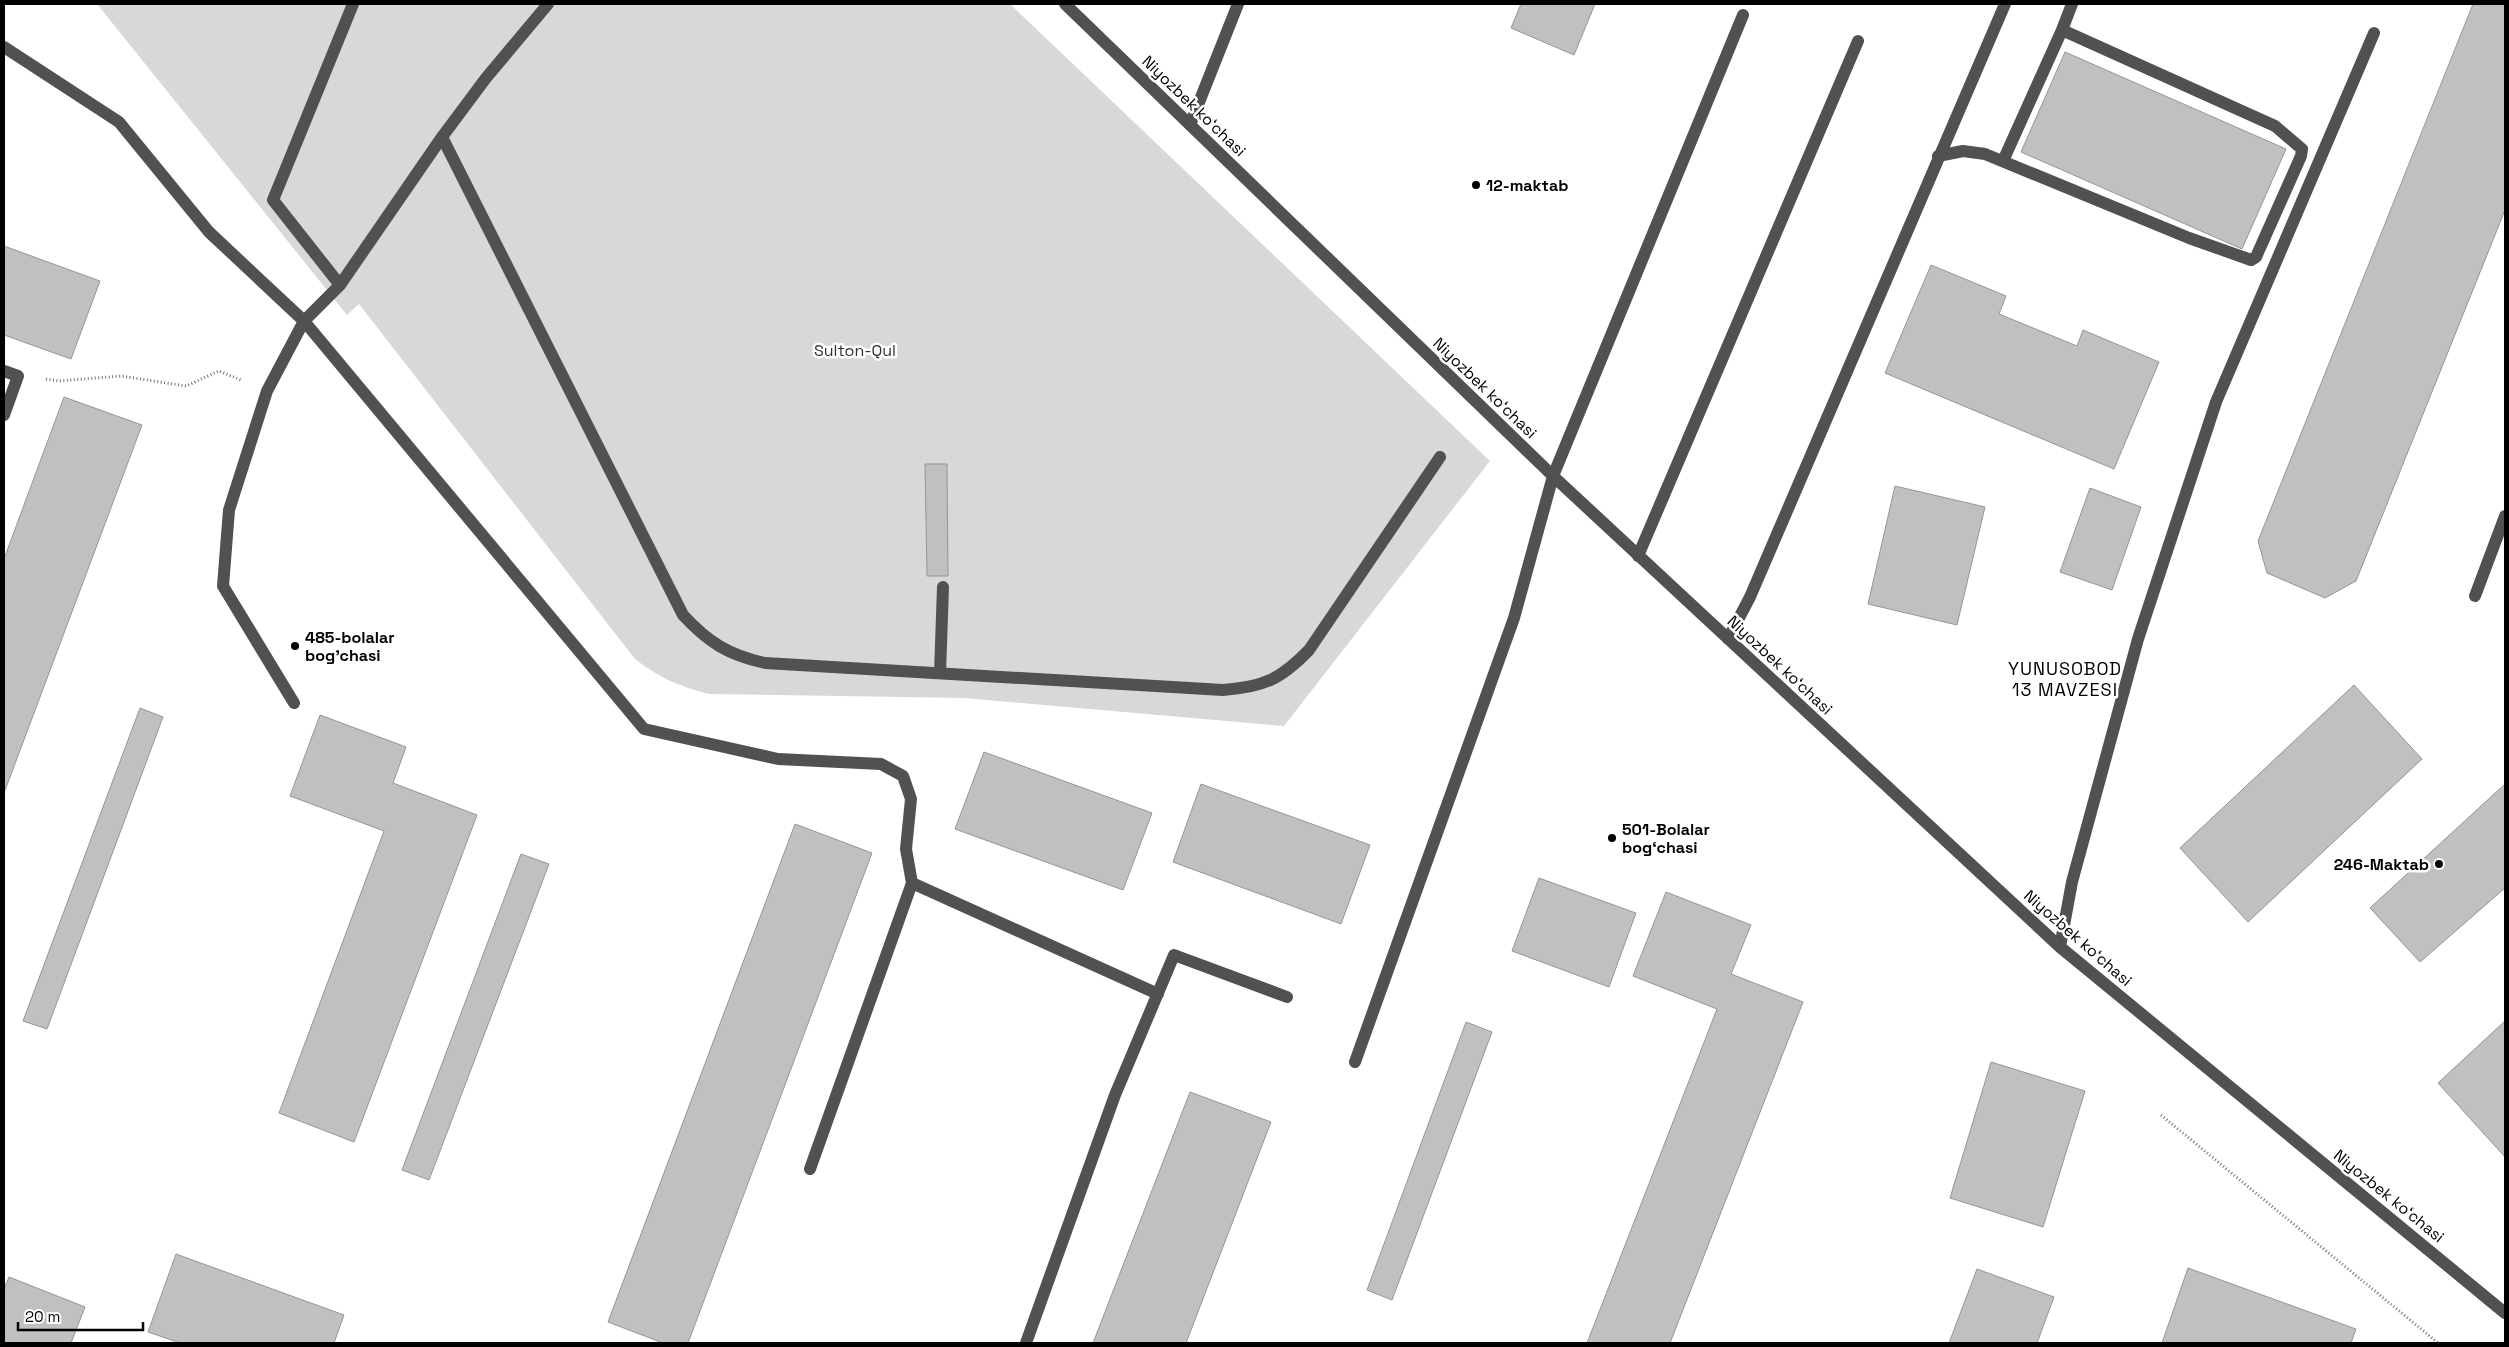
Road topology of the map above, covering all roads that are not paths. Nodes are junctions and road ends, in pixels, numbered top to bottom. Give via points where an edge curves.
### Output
1 (353, 4) edge
2 (548, 4) edge
3 (1064, 4) edge
4 (1238, 4) edge
5 (2005, 4) edge
6 (2072, 4) edge
7 (1743, 15) dead end
8 (2062, 30) junction
9 (2374, 33) dead end
10 (1858, 41) dead end
11 (4, 47) edge
12 (1190, 125) junction
13 (442, 137) junction
14 (1938, 156) junction
15 (2003, 161) junction
16 (340, 285) junction
17 (304, 321) junction
18 (4, 371) edge
19 (4, 415) edge
20 (1440, 457) dead end
21 (1553, 476) junction
22 (2505, 516) edge
23 (1638, 556) junction
24 (943, 586) dead end
25 (2475, 596) dead end
26 (1728, 640) junction
27 (940, 673) junction
28 (294, 703) dead end
29 (912, 883) junction
30 (2060, 947) junction
31 (1158, 994) junction
32 (1287, 996) dead end
33 (1355, 1062) dead end
34 (810, 1169) dead end
35 (2505, 1313) edge
36 (1026, 1343) edge

1 - 16 street via 273,200
2 - 13 street
3 - 12 street, Niyozbek koʻchasi
4 - 12 street
5 - 14 street
6 - 8 street
7 - 21 street
8 - 15 street
8 - 15 street via 2275,126 2302,149 2294,173 2256,257 2251,260 2189,238
9 - 30 street via 2216,402 2138,639 2072,882
10 - 23 street
11 - 17 street via 119,122 209,232
12 - 21 street, Niyozbek koʻchasi
13 - 16 street
13 - 27 street via 682,615 701,634 726,650 765,663
14 - 15 street via 1963,151
14 - 26 street via 1750,597
16 - 17 street
17 - 28 street via 267,391 229,510 223,586
17 - 29 street via 644,729 778,760 880,764 903,776 911,799 906,849
18 - 19 street via 18,376
20 - 27 street via 1309,650 1290,670 1268,683 1224,690
21 - 23 street, Niyozbek koʻchasi
21 - 33 street via 1514,618
22 - 25 street
23 - 26 street, Niyozbek koʻchasi
24 - 27 street
26 - 30 street, Niyozbek koʻchasi
29 - 31 street
29 - 34 street
30 - 35 street, Niyozbek koʻchasi
31 - 32 street via 1174,955
31 - 36 street via 1115,1095

